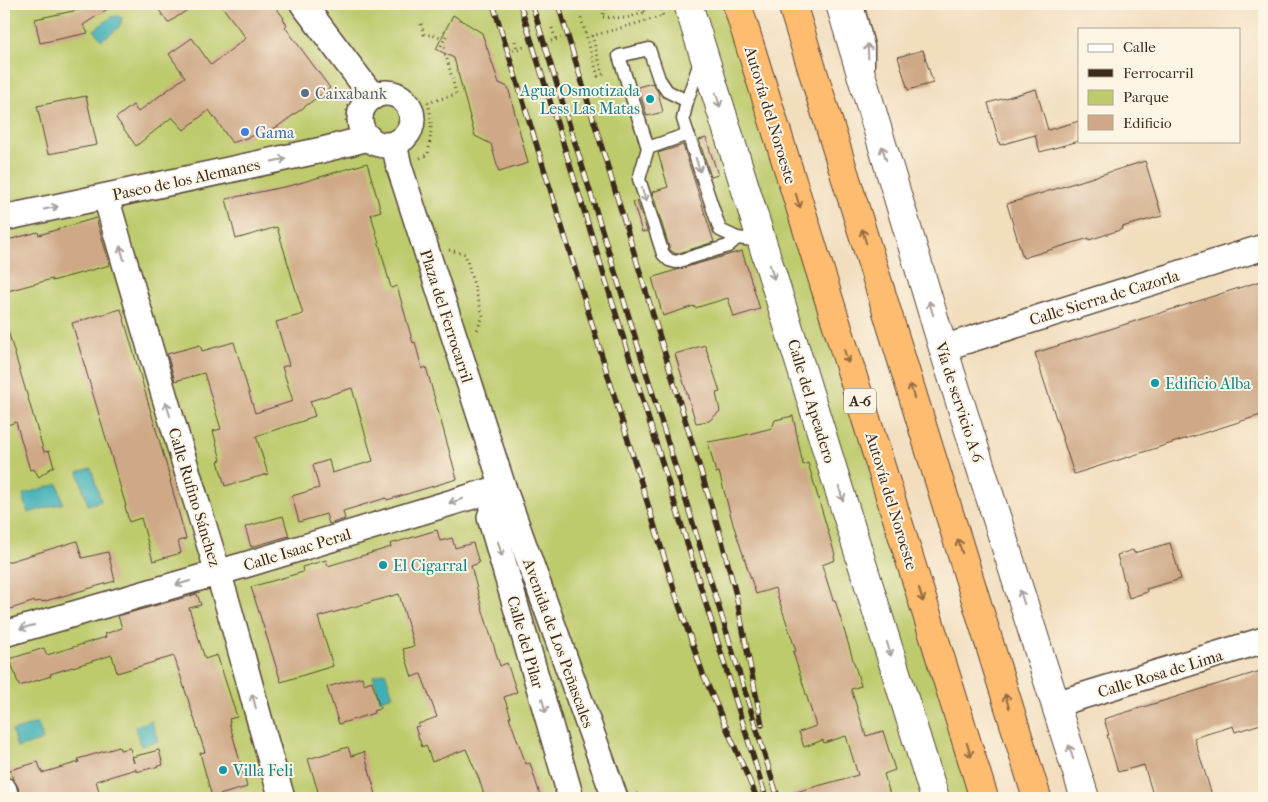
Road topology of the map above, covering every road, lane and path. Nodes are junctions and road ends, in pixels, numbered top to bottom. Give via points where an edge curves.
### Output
1 (303, 4) edge
2 (606, 4) edge
3 (628, 4) edge
4 (659, 4) edge
5 (688, 4) edge
6 (737, 4) edge
7 (792, 4) edge
8 (840, 4) edge
9 (857, 4) edge
10 (581, 18) dead end
11 (421, 24) dead end
12 (552, 28) dead end
13 (561, 38) dead end
14 (556, 40) junction
15 (515, 41) dead end
16 (551, 41) dead end
17 (524, 46) dead end
18 (447, 48) dead end
19 (703, 52) junction
20 (444, 54) dead end
21 (373, 97) junction
22 (868, 100) junction
23 (686, 101) junction
24 (688, 134) junction
25 (369, 138) junction
26 (394, 144) junction
27 (648, 148) junction
28 (416, 160) dead end
29 (106, 196) junction
30 (4, 218) edge
31 (749, 240) junction
32 (1264, 247) edge
33 (943, 348) junction
34 (503, 487) junction
35 (218, 573) junction
36 (4, 634) edge
37 (1264, 640) edge
38 (1056, 704) junction
39 (4, 790) edge
40 (6, 798) edge
41 (282, 798) edge
42 (571, 798) edge
43 (615, 798) edge
44 (935, 798) edge
45 (984, 798) edge
46 (1037, 798) edge
47 (1085, 798) edge

1 - 21 street
2 - 3 path via 602,17 626,18 646,12
4 - 10 path via 663,16 592,36 603,74 598,76
5 - 19 street, Calle del Apeadero
6 -> 45 highway, Autovía del Noroeste / A-6
46 -> 7 highway
8 - 22 street, Vía de servicio A-6
22 -> 9 lane via 868,46
11 - 18 path via 424,34 444,36 442,46
12 - 14 path
13 - 14 path
14 - 16 path
15 - 17 path via 515,49
19 - 23 lane
19 -> 31 street, Calle del Apeadero
20 - 28 path via 456,94 428,103 432,116 428,154
21 - 25 street via 364,107 360,120
21 - 26 street via 392,94 407,104 412,123 409,132
33 -> 22 street, Vía de servicio A-6
23 - 24 lane via 683,119
23 - 27 lane via 667,91 659,79 649,49 619,56
24 - 27 lane
24 -> 31 lane via 720,230
25 - 26 street via 380,144
29 -> 25 street, Paseo de los Alemanes
26 - 34 street, Plaza del Ferrocarril
27 -> 31 lane via 639,180 663,254 669,260 676,262
30 -> 29 street, Paseo de los Alemanes
35 -> 29 street, Calle Rufino Sánchez
31 -> 44 street, Calle del Apeadero
32 - 33 street, Calle Sierra de Cazorla
38 -> 33 street, Vía de servicio A-6
34 -> 35 street, Calle Isaac Peral
34 -> 42 street, Calle del Pilar via 490,517
34 - 43 street, Avenida de Los Peñascales
35 -> 36 street, Calle Isaac Peral
41 -> 35 street, Calle Rufino Sánchez
37 - 38 street, Calle Rosa de Lima
47 -> 38 street, Vía de servicio A-6
39 - 40 street

